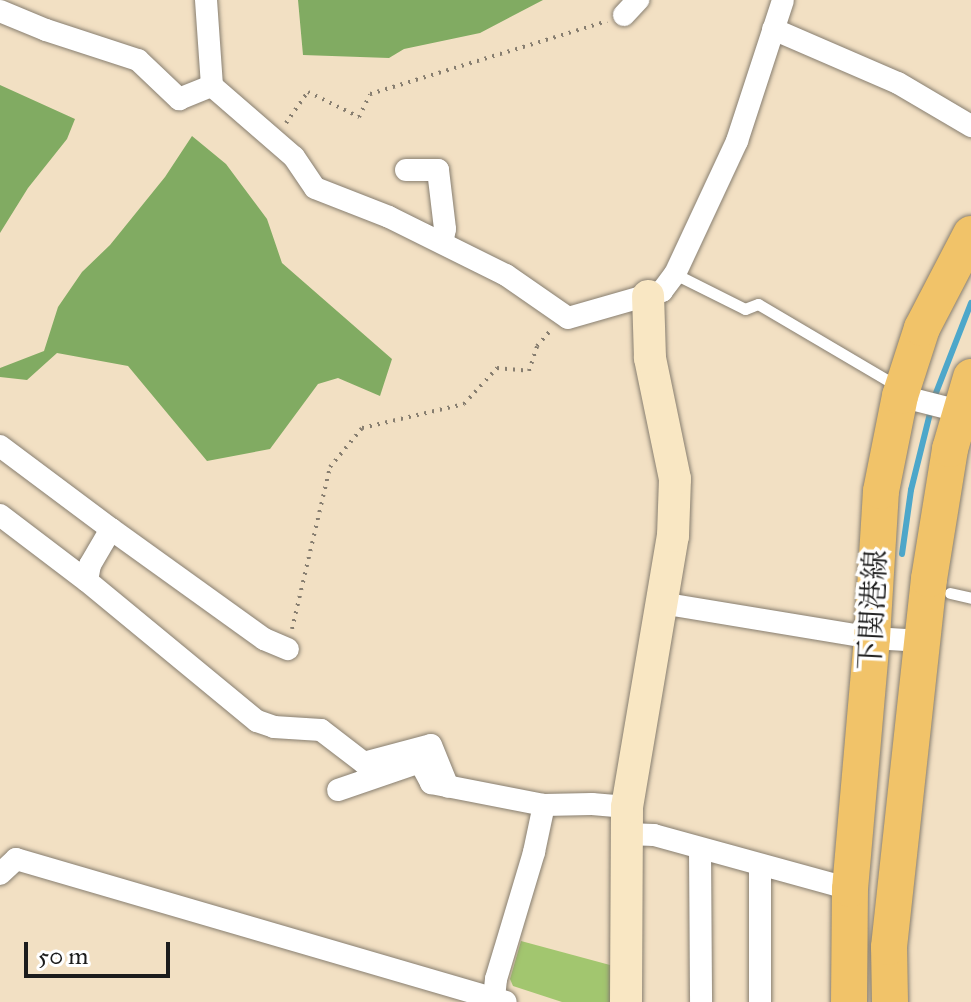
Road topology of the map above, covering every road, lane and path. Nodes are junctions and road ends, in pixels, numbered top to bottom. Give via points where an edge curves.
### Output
1 (206, 0) edge
2 (783, 0) edge
3 (631, 8) edge
4 (0, 11) edge
5 (773, 29) junction
6 (212, 86) junction
7 (971, 126) edge
8 (273, 140) junction
9 (406, 170) dead end
10 (971, 234) edge
11 (442, 243) junction
12 (675, 274) junction
13 (648, 296) junction
14 (564, 315) junction
15 (971, 377) edge
16 (902, 392) junction
17 (952, 410) junction
18 (0, 446) edge
19 (960, 454) edge
20 (0, 515) edge
21 (111, 529) junction
22 (87, 581) junction
23 (950, 593) dead end
24 (971, 598) edge
25 (661, 603) junction
26 (872, 638) junction
27 (923, 641) junction
28 (288, 649) joint
29 (448, 787) junction
30 (338, 790) dead end
31 (544, 805) junction
32 (627, 821) junction
33 (700, 850) junction
34 (760, 867) junction
35 (0, 874) edge
36 (850, 889) junction
37 (500, 1000) edge
38 (626, 1002) edge
39 (701, 1002) edge
40 (760, 1002) edge
41 (849, 1002) edge
42 (890, 1002) edge

1 - 6 street
2 - 5 street
3 - 8 path via 370,94 359,117 308,92
4 - 6 street via 138,60 179,99
5 - 7 street via 898,83
5 - 12 street via 737,141
6 - 8 street
8 - 11 street via 294,157 315,188
9 - 11 street via 438,170
10 - 16 main road, 下関港線 via 922,328
11 - 14 street via 524,284
12 - 13 street via 662,291
12 - 16 lane via 745,309 758,304
13 - 14 street
13 - 25 street via 650,358 675,479 673,536
14 - 28 path via 537,346 529,371 497,368 464,404 362,428 330,467
15 - 17 main road, 下関港線
16 - 17 street
16 - 26 main road, 下関港線 via 881,491
17 - 19 main road, 下関港線
18 - 21 street
19 - 27 main road, 下関港線
20 - 22 street
21 - 22 street
21 - 28 street via 264,639
22 - 29 street via 257,721 321,730 364,763 431,745
23 - 24 lane
25 - 26 street
25 - 32 street
26 - 27 street
26 - 36 main road, 下関港線
27 - 42 main road, 下関港線 via 889,947
29 - 30 street via 431,783 420,762
29 - 31 street
31 - 32 street
31 - 37 street via 496,979
32 - 33 street
32 - 38 street
33 - 34 street
33 - 39 street
34 - 36 street
34 - 40 street
35 - 37 street via 16,859
36 - 41 main road, 下関港線

